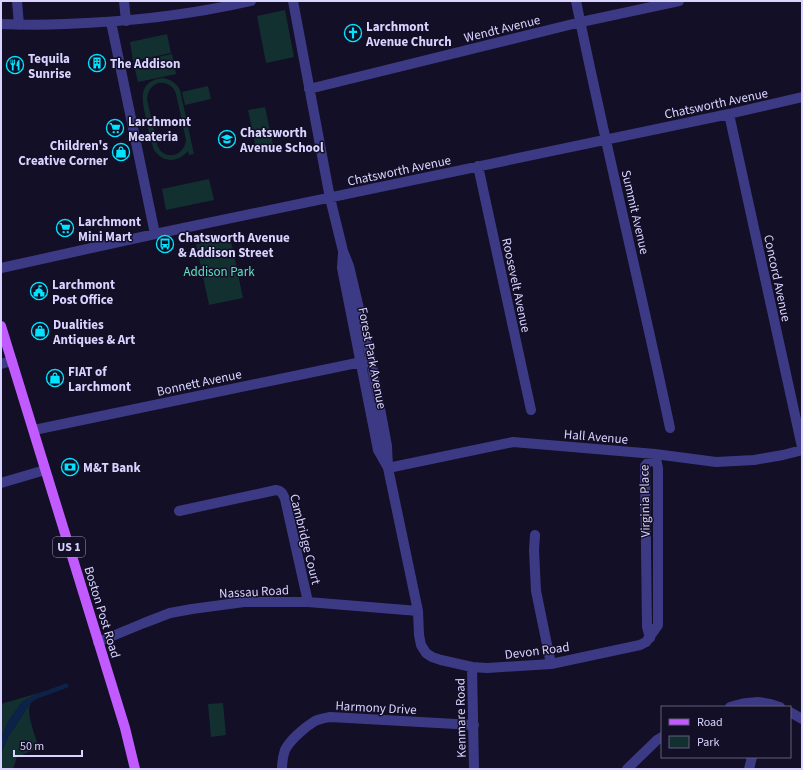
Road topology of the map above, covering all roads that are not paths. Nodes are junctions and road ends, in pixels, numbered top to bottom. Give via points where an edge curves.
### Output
1 (17, 1) edge
2 (124, 1) edge
3 (251, 1) edge
4 (293, 1) edge
5 (576, 1) edge
6 (679, 1) edge
7 (218, 5) edge
8 (126, 21) junction
9 (111, 22) junction
10 (581, 22) junction
11 (1, 24) edge
12 (19, 25) junction
13 (309, 89) junction
14 (802, 97) edge
15 (728, 114) junction
16 (606, 140) junction
17 (478, 166) junction
18 (330, 198) junction
19 (155, 234) junction
20 (343, 251) junction
21 (1, 268) edge
22 (1, 326) edge
23 (371, 360) junction
24 (12, 361) junction
25 (360, 362) junction
26 (1, 364) edge
27 (531, 410) dead end
28 (670, 428) dead end
29 (34, 430) junction
30 (802, 448) edge
31 (655, 454) junction
32 (388, 468) junction
33 (45, 470) junction
34 (1, 483) edge
35 (180, 511) dead end
36 (535, 535) dead end
37 (308, 602) junction
38 (418, 611) junction
39 (650, 638) joint
40 (98, 642) junction
41 (426, 653) joint
42 (551, 664) junction
43 (472, 667) junction
44 (733, 706) edge
45 (777, 706) edge
46 (791, 713) edge
47 (802, 719) edge
48 (474, 725) junction
49 (661, 738) edge
50 (752, 758) edge
51 (135, 769) edge
52 (282, 769) edge
53 (474, 769) edge
54 (627, 769) edge
55 (749, 769) edge

1 - 12 street
2 - 8 street
3 - 7 street
4 - 13 street, Forest Park Avenue
5 - 10 street, Summit Avenue
6 - 10 street, Wendt Avenue
7 - 8 street via 173,15
8 - 9 street
9 - 12 street
9 - 19 street
10 - 13 street, Wendt Avenue
10 - 16 street, Summit Avenue
11 - 12 street
13 - 18 street, Forest Park Avenue
14 - 15 street, Chatsworth Avenue
15 - 16 street, Chatsworth Avenue
15 - 30 street, Concord Avenue
16 - 17 street, Chatsworth Avenue
16 - 28 street, Summit Avenue
17 - 18 street, Chatsworth Avenue
17 - 27 street, Roosevelt Avenue
18 - 19 street, Chatsworth Avenue
18 - 20 street, Forest Park Avenue
19 - 21 street, Chatsworth Avenue
20 - 23 street, Forest Park Avenue via 349,266
20 - 25 street, Forest Park Avenue via 342,268
22 - 24 main road, Boston Post Road / US 1
23 - 25 street, Bonnett Avenue
23 - 32 street, Forest Park Avenue via 387,446
24 - 26 street
24 - 29 main road, Boston Post Road / US 1
25 - 29 street, Bonnett Avenue
25 - 32 street, Forest Park Avenue via 378,450
29 - 33 main road, Boston Post Road / US 1
30 - 31 street, Hall Avenue via 783,455 754,460 716,462
31 - 32 street, Hall Avenue via 514,442
31 - 39 street, Virginia Place via 658,468 658,625
32 - 38 street, Forest Park Avenue
33 - 34 street
33 - 40 main road, Boston Post Road / US 1
35 - 37 street, Cambridge Court via 281,491
36 - 42 street via 536,591
37 - 38 street, Nassau Road
37 - 40 street, Nassau Road via 244,602 192,608 150,620
38 - 41 street, Forest Park Avenue via 419,635
39 - 42 street, Devon Road via 640,645
40 - 51 main road, Boston Post Road / US 1
41 - 43 street, Devon Road via 441,660
42 - 43 street, Devon Road
43 - 48 street, Kenmare Road
44 - 45 street via 754,702
46 - 47 street
48 - 52 street, Harmony Drive via 330,717 316,720 289,744
48 - 53 street, Kenmare Road
49 - 54 street
50 - 55 street

